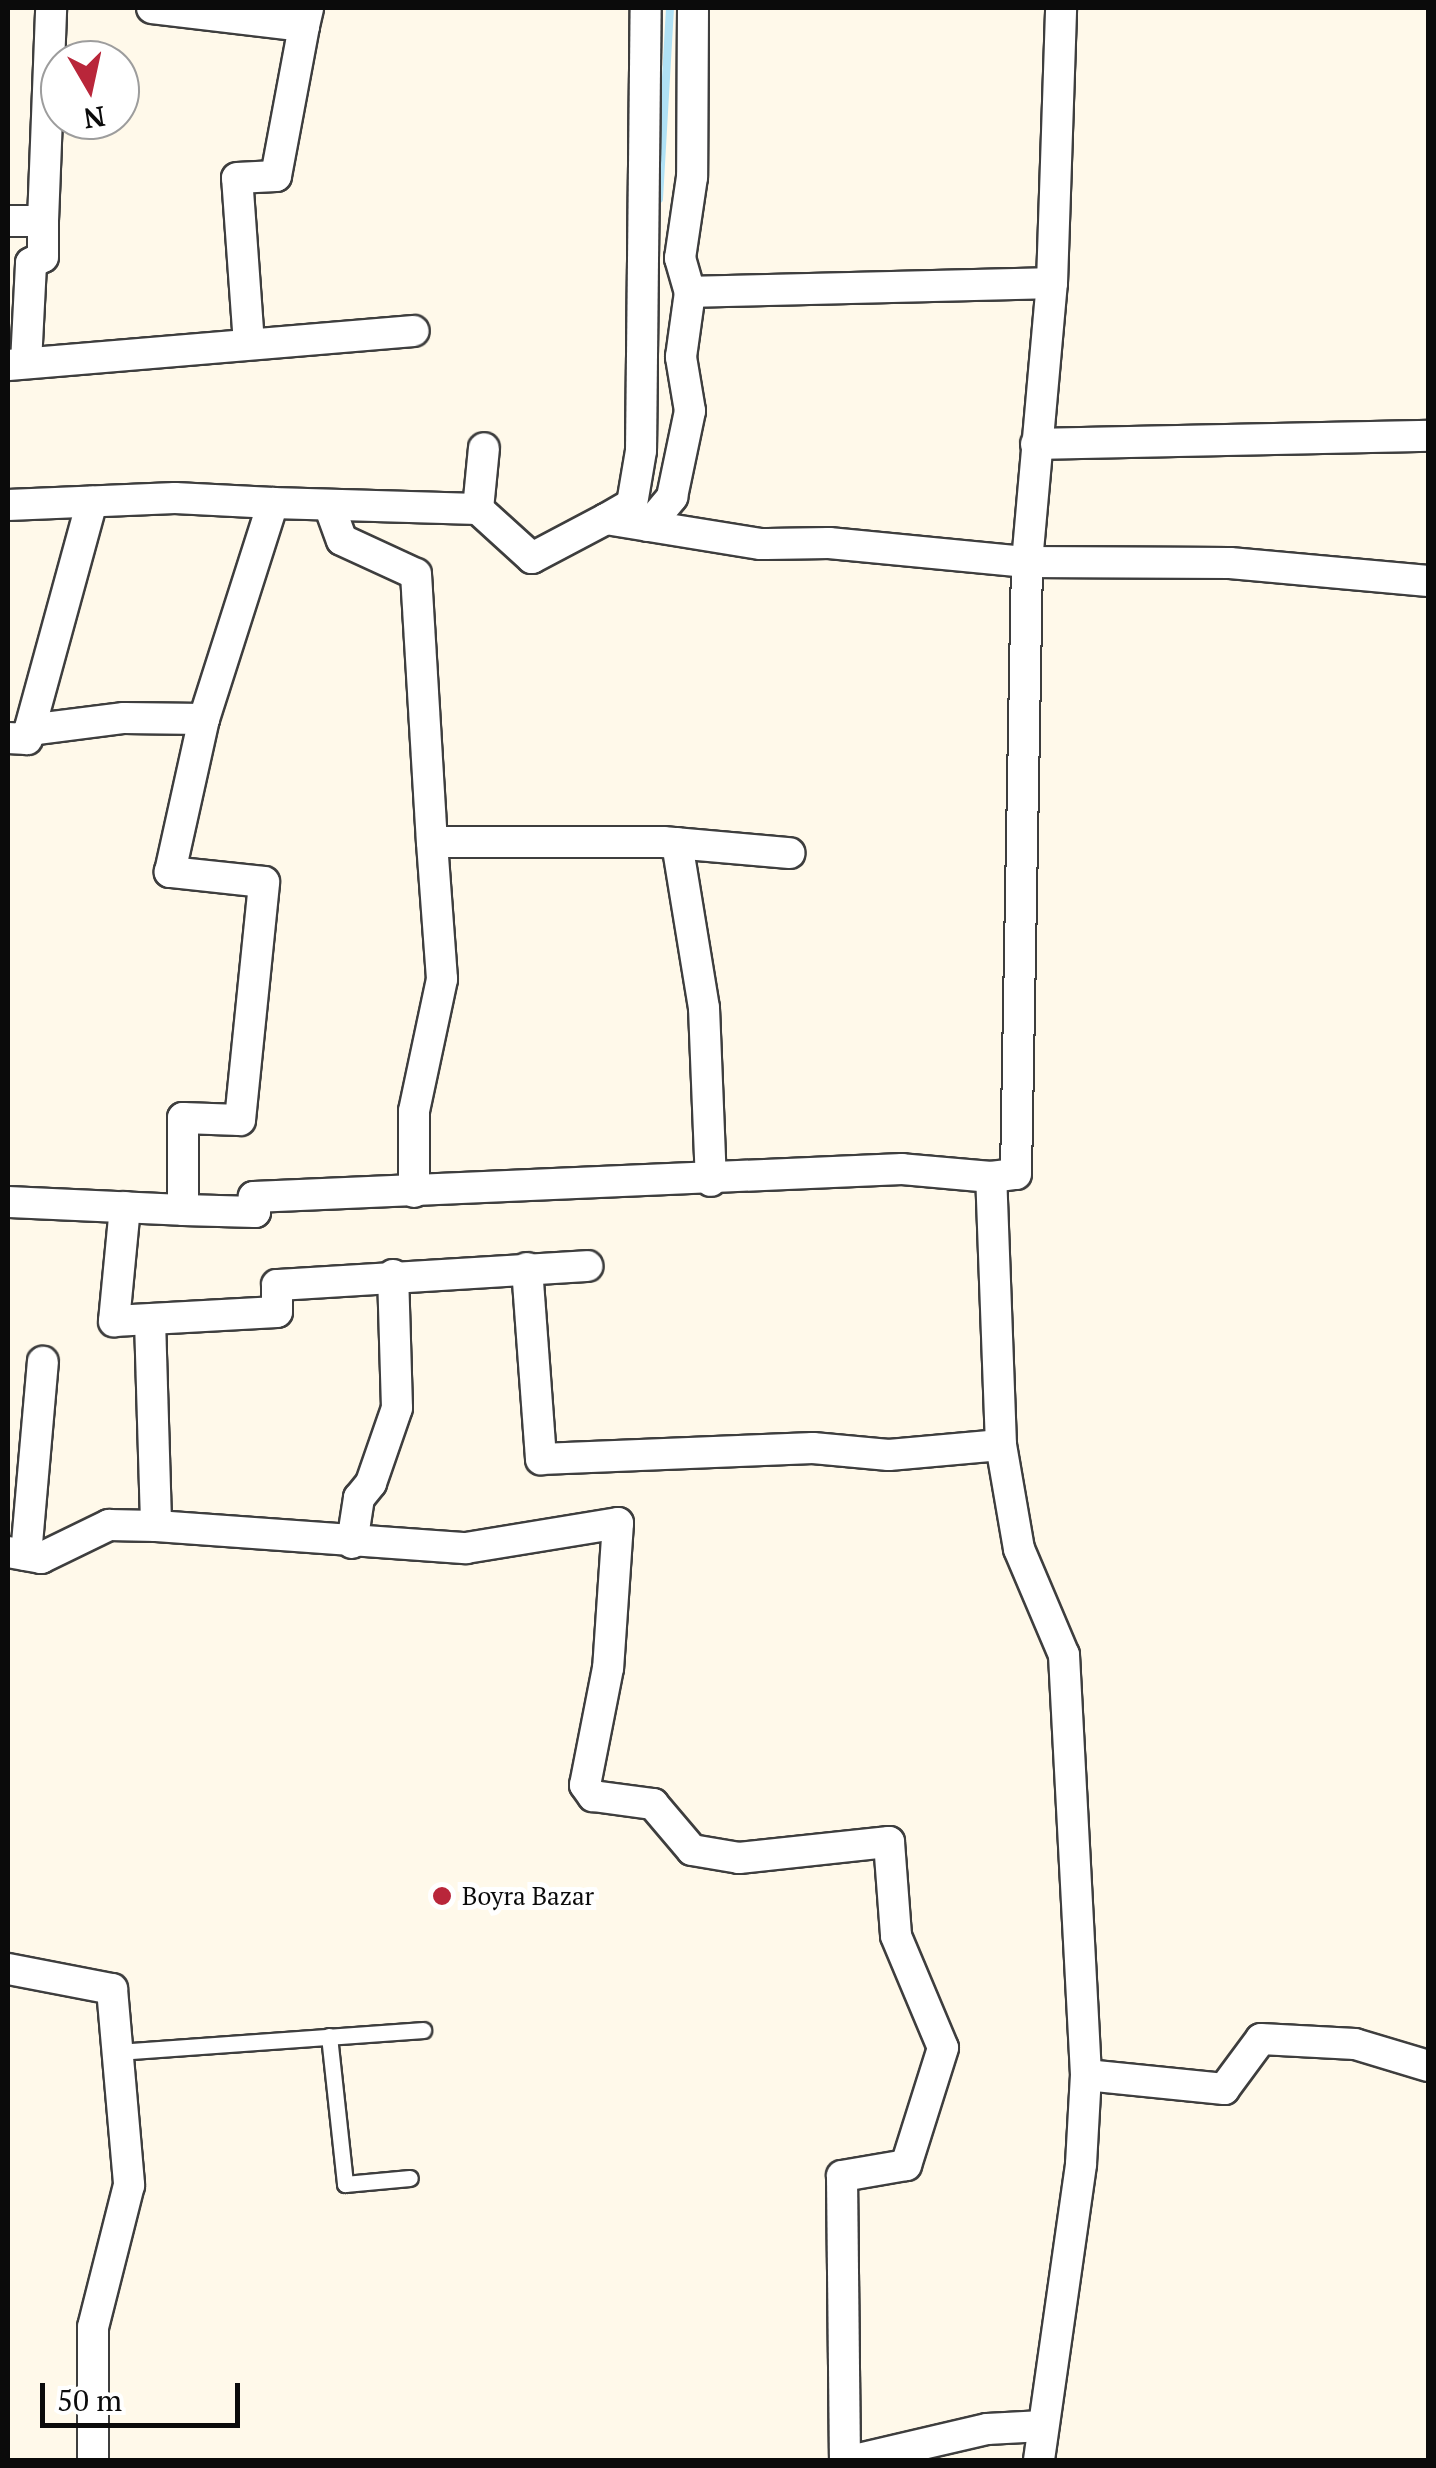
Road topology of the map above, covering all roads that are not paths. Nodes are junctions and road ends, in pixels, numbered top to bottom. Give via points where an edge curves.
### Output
1 (51, 8) edge
2 (152, 8) edge
3 (646, 8) edge
4 (693, 8) edge
5 (1061, 8) edge
6 (306, 16) edge
7 (8, 221) edge
8 (43, 221) junction
9 (1052, 283) junction
10 (690, 292) junction
11 (18, 297) edge
12 (414, 331) dead end
13 (249, 344) junction
14 (17, 364) edge
15 (1428, 436) edge
16 (1036, 444) junction
17 (484, 448) dead end
18 (92, 502) junction
19 (272, 504) junction
20 (8, 505) edge
21 (328, 505) junction
22 (478, 509) junction
23 (606, 519) junction
24 (648, 526) junction
25 (1028, 562) junction
26 (1428, 581) edge
27 (204, 718) junction
28 (18, 734) edge
29 (432, 842) junction
30 (677, 843) junction
31 (790, 854) dead end
32 (991, 1176) junction
33 (710, 1181) junction
34 (414, 1192) junction
35 (8, 1202) edge
36 (125, 1207) junction
37 (183, 1210) junction
38 (587, 1266) dead end
39 (527, 1268) junction
40 (393, 1274) junction
41 (150, 1320) junction
42 (44, 1362) dead end
43 (1002, 1446) junction
44 (156, 1526) junction
45 (352, 1542) junction
46 (17, 1554) edge
47 (8, 1969) edge
48 (423, 2030) dead end
49 (330, 2036) junction
50 (118, 2052) junction
51 (1428, 2066) edge
52 (1086, 2076) junction
53 (410, 2178) dead end
54 (1043, 2426) junction
55 (93, 2460) edge
56 (844, 2460) edge
57 (854, 2460) edge
58 (1039, 2460) edge

1 - 8 street
2 - 6 street
3 - 23 street via 642,451 632,504
4 - 10 street via 692,177 680,258
5 - 9 street
6 - 13 street via 276,176 237,178
7 - 8 street
8 - 11 street via 43,257 31,263
9 - 10 street
9 - 16 street
10 - 24 street via 680,357 690,411 672,497
11 - 14 street
12 - 13 street
13 - 14 street
15 - 16 street
16 - 25 street
17 - 22 street
18 - 19 street
18 - 20 street
18 - 28 street
19 - 21 street
19 - 27 street
21 - 22 street
21 - 29 street via 342,540 416,574
22 - 23 street via 532,558
23 - 24 street
24 - 25 street via 761,544 829,543
25 - 26 street via 1230,563
25 - 32 street via 1016,1174
27 - 28 street via 124,718
27 - 37 street via 170,872 264,882 240,1120 183,1118
29 - 30 street
29 - 34 street via 442,978 414,1111
30 - 31 street
30 - 33 street via 704,1008
32 - 33 street via 902,1169
32 - 43 street
33 - 34 street
34 - 37 street via 254,1197 255,1212
35 - 36 street
36 - 37 street
36 - 41 street via 114,1322
38 - 39 street
39 - 40 street
39 - 43 street via 541,1459 813,1448 889,1455
40 - 41 street via 276,1285 277,1312
40 - 45 street via 397,1408 371,1484 359,1498
41 - 44 street
42 - 46 street
43 - 52 street via 1019,1548 1064,1655
44 - 45 street
44 - 46 street via 109,1525 41,1558
45 - 56 street via 466,1548 618,1523 608,1668 585,1785 592,1796 653,1804 692,1850 739,1858 889,1842 896,1936 943,2048 906,2165 842,2176
47 - 50 street via 112,1989
48 - 49 lane
49 - 50 lane
49 - 53 lane via 345,2184
50 - 55 street via 129,2185 93,2327
51 - 52 street via 1355,2044 1260,2039 1224,2090
52 - 54 street via 1081,2164
54 - 57 street via 987,2429
54 - 58 street

